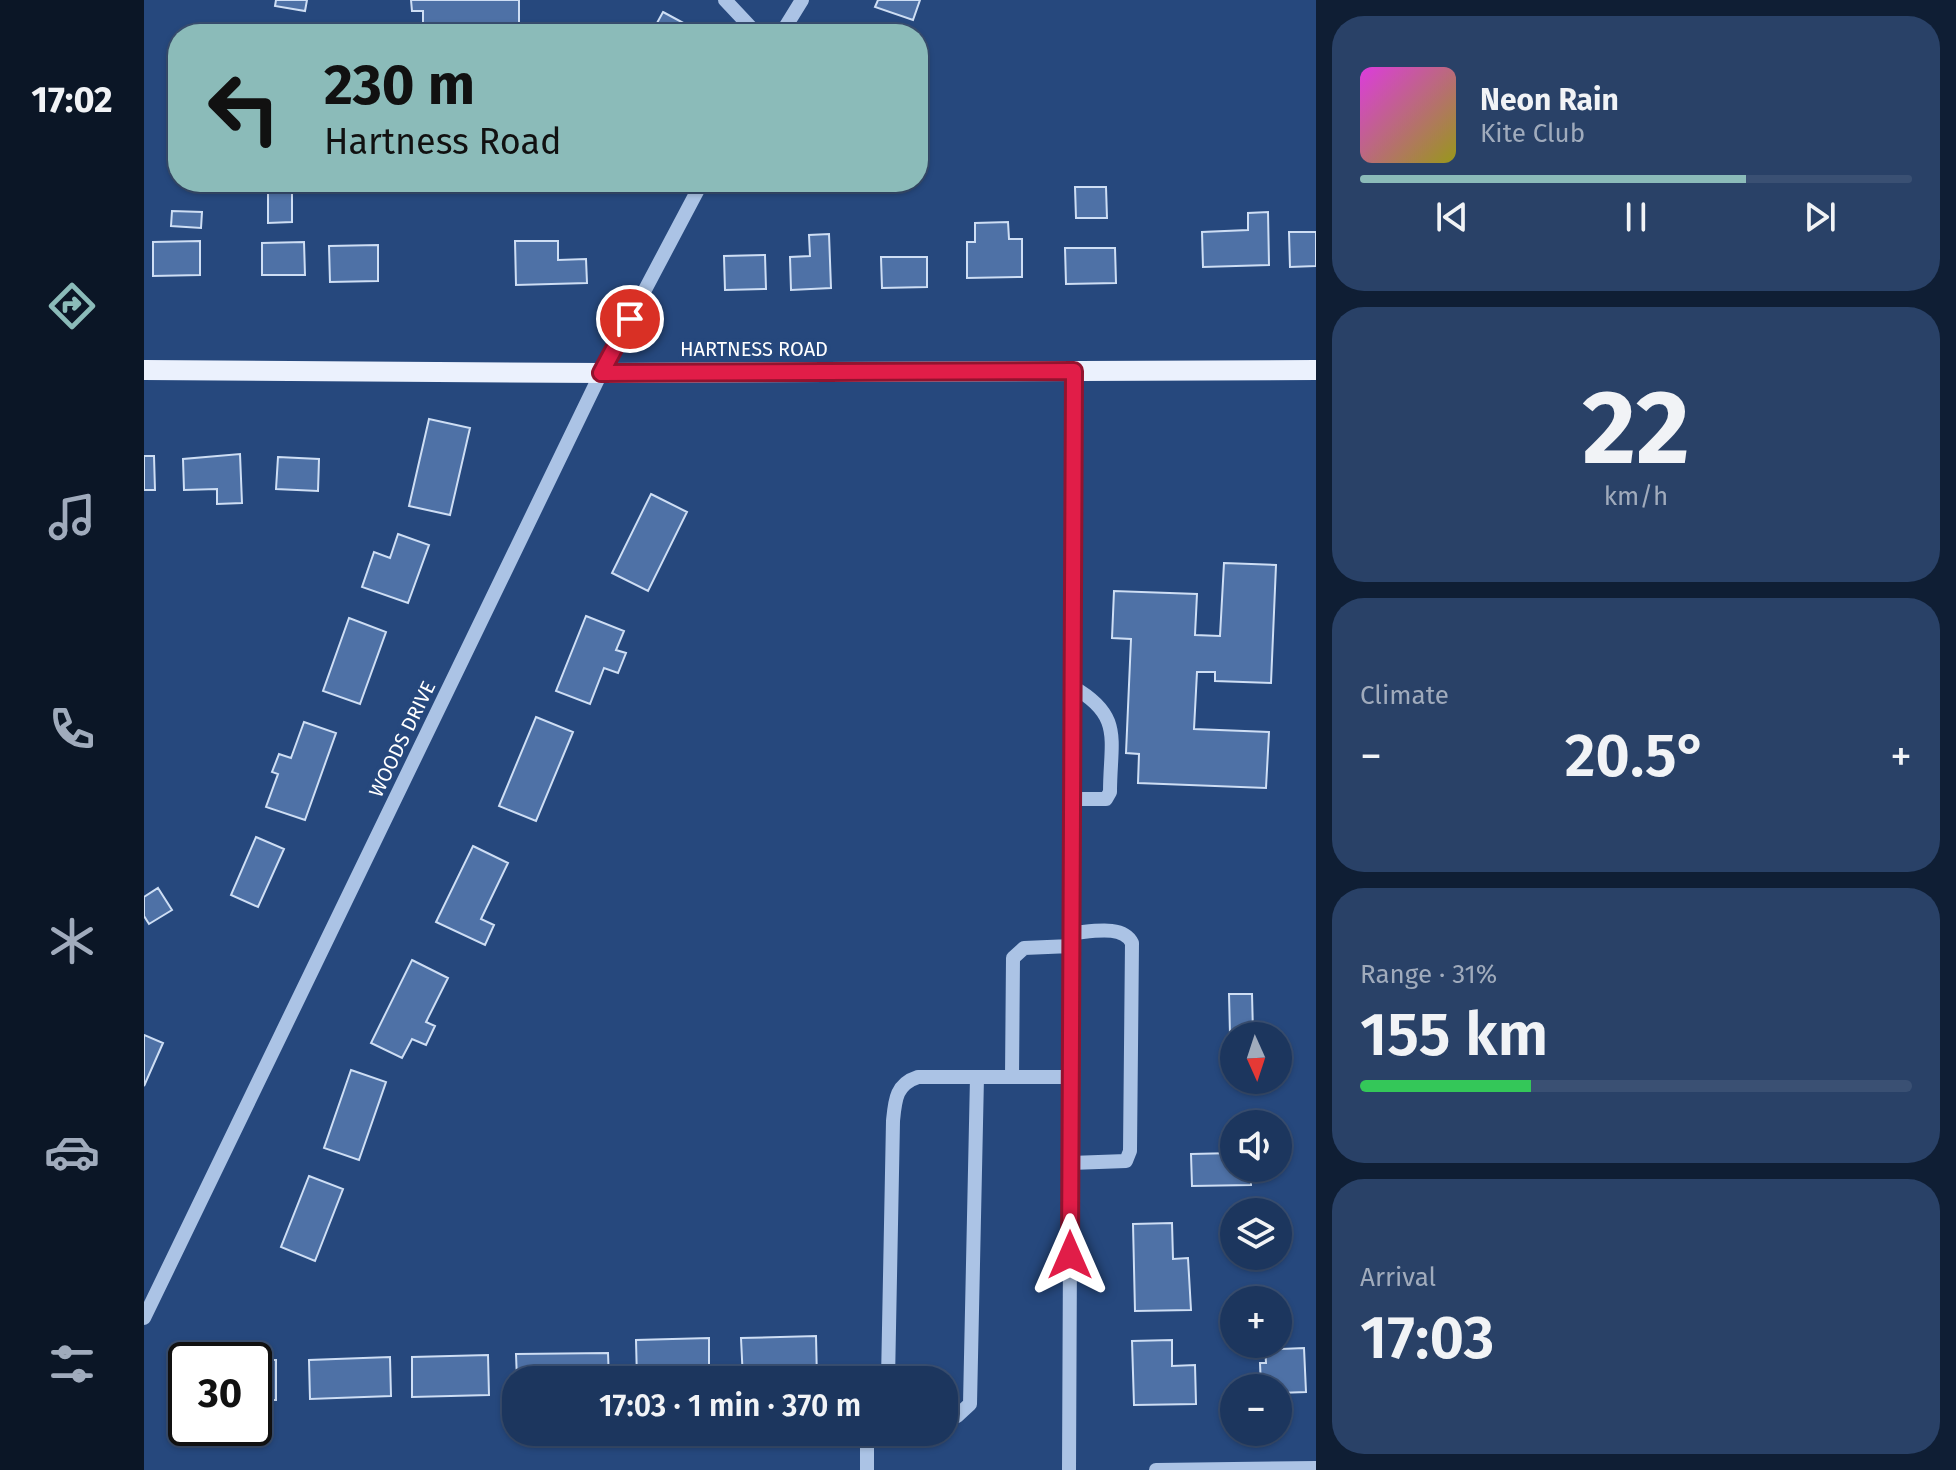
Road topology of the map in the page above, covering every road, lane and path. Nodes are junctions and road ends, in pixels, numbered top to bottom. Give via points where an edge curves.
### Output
1 (725, 0) edge
2 (802, 0) edge
3 (748, 24) edge
4 (787, 24) edge
5 (697, 192) edge
6 (144, 370) edge
7 (1316, 370) edge
8 (1074, 371) junction
9 (601, 373) junction
10 (1073, 687) junction
11 (1072, 799) junction
12 (1072, 940) junction
13 (977, 1077) junction
14 (1012, 1077) junction
15 (1071, 1077) junction
16 (1071, 1163) junction
17 (144, 1318) edge
18 (888, 1366) edge
19 (958, 1415) edge
20 (867, 1446) edge
21 (1316, 1468) edge
22 (867, 1470) edge
23 (1069, 1470) edge
24 (1156, 1470) edge

1 - 3 street
2 - 4 street
5 - 9 street, WOODS DRIVE
6 - 9 main road, HARTNESS ROAD
7 - 8 main road, HARTNESS ROAD
8 - 9 main road, HARTNESS ROAD
8 - 10 street
9 - 17 street, WOODS DRIVE
10 - 11 street
10 - 11 street via 1096,700 1110,721 1110,792 1106,799
11 - 12 street
12 - 14 street via 1024,948 1013,958
12 - 15 street
12 - 16 street via 1120,931 1132,943 1130,1151 1126,1161
13 - 14 street
13 - 18 street via 918,1077 901,1086 896,1097
13 - 19 street via 970,1404
14 - 15 street
15 - 16 street
16 - 23 street
20 - 22 street
21 - 24 street

